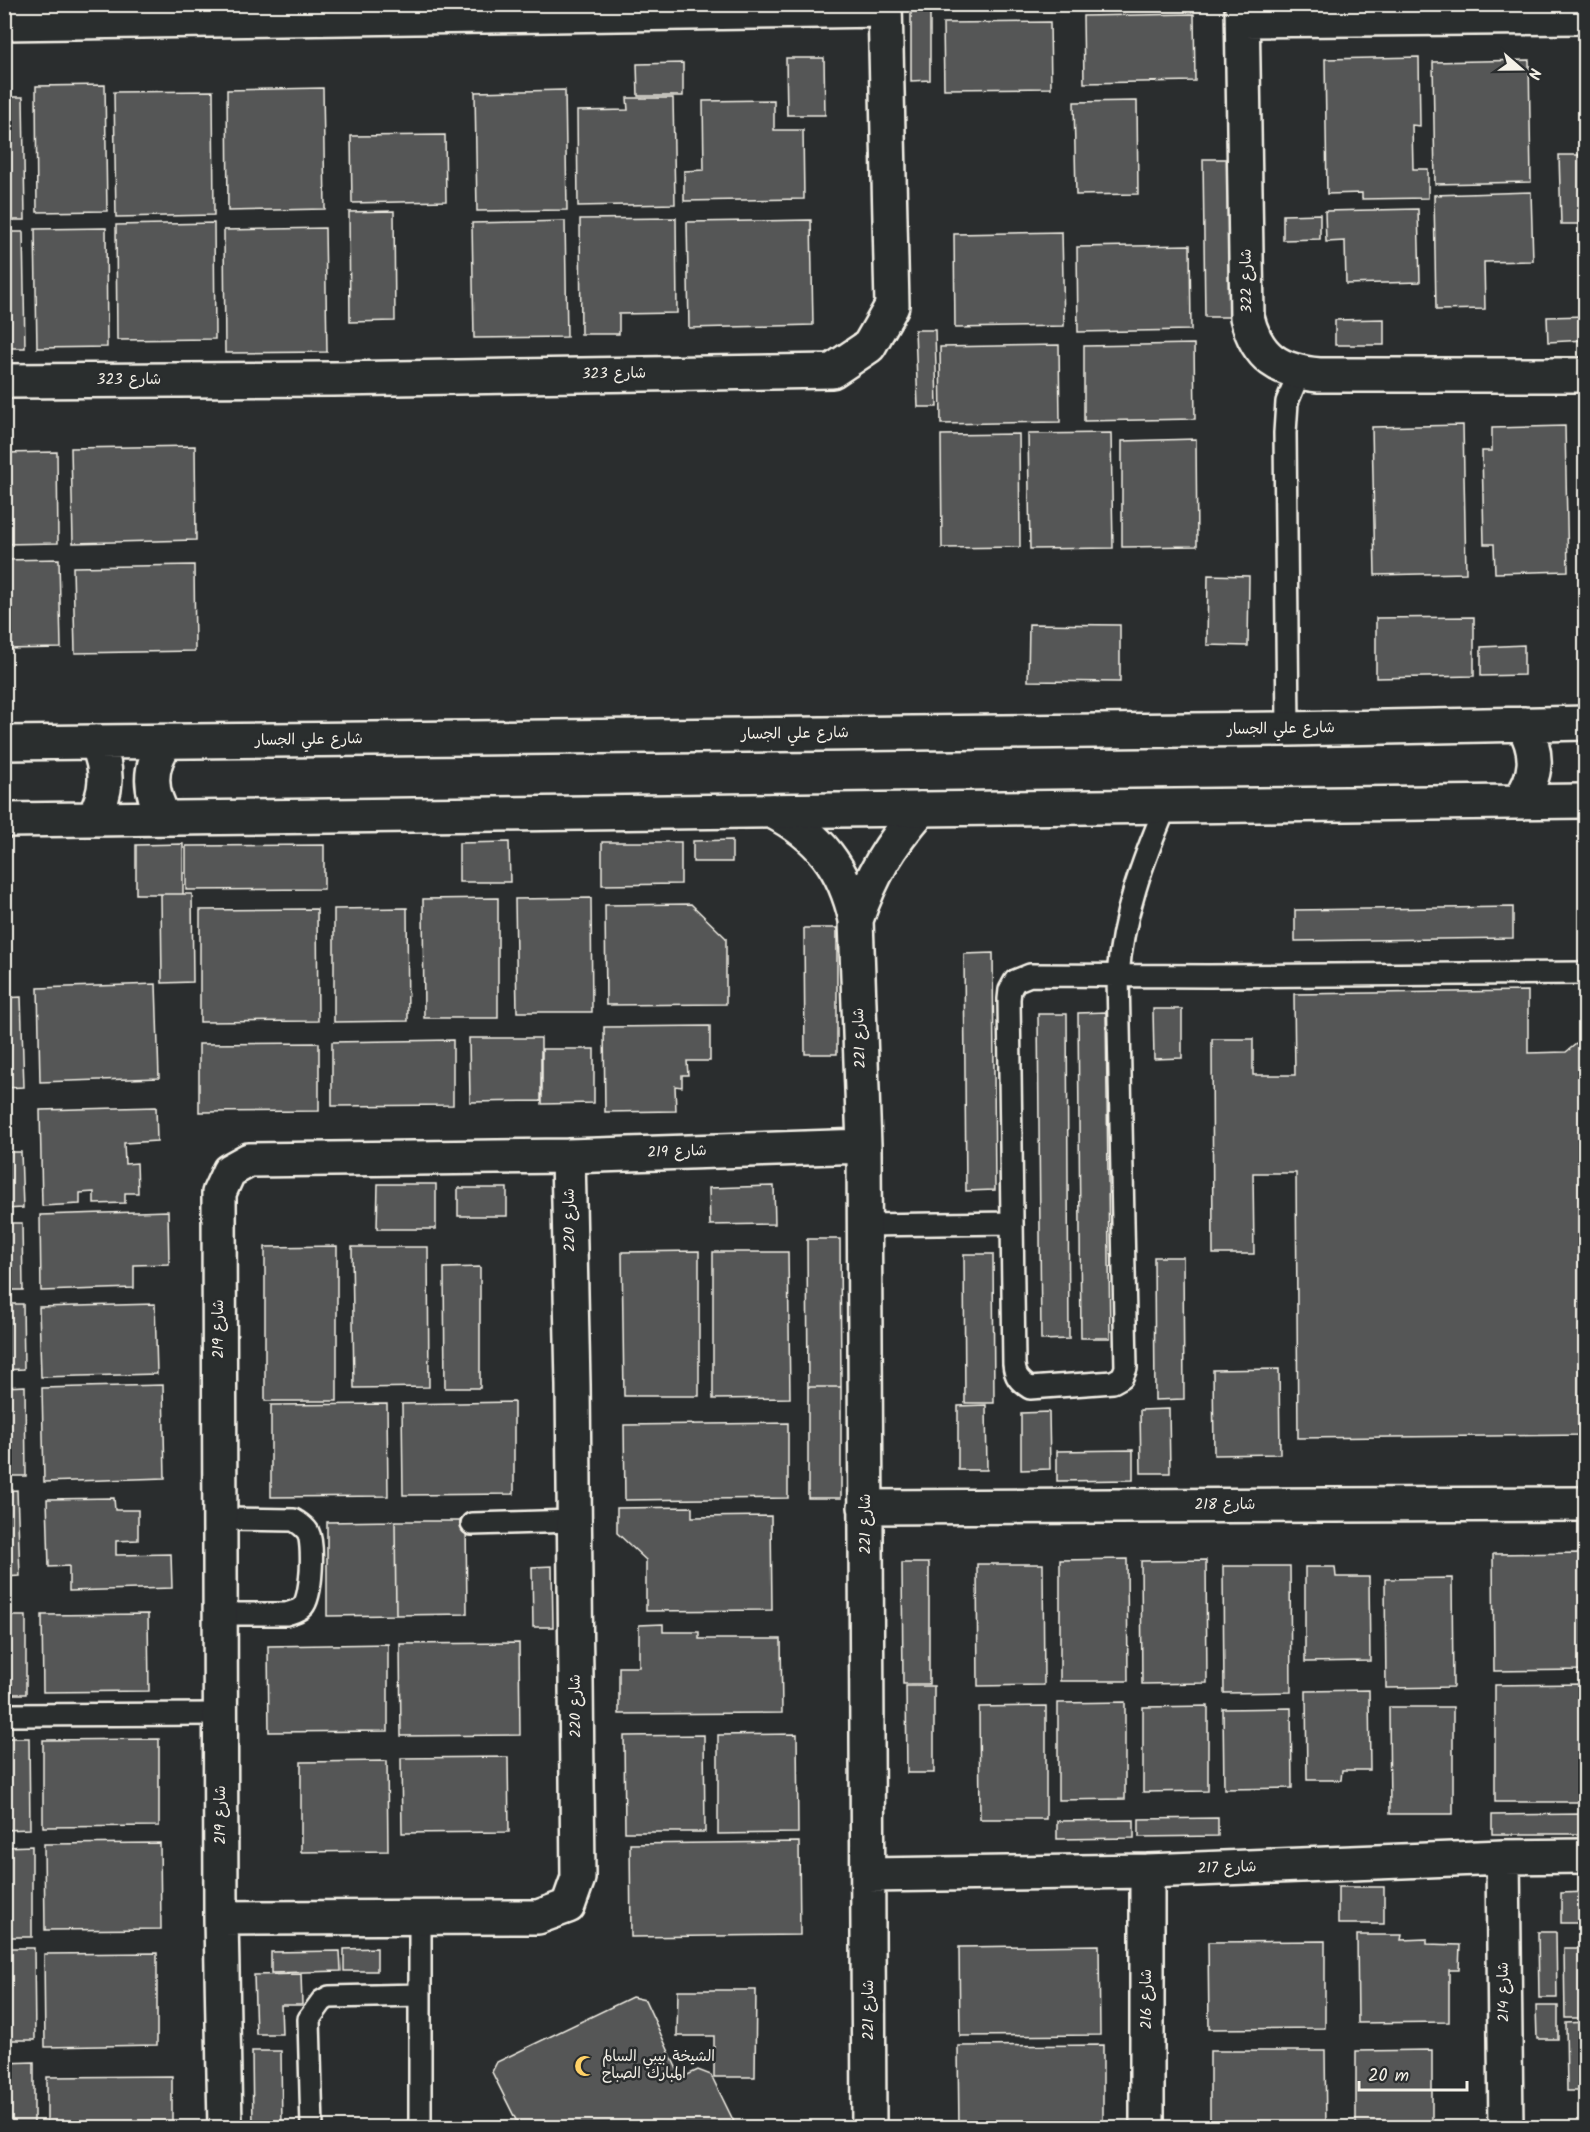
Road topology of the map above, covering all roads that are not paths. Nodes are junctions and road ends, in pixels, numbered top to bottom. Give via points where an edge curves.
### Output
1 (885, 7) edge
2 (1243, 12) edge
3 (1586, 17) edge
4 (4, 23) edge
5 (1299, 373) junction
6 (1586, 375) edge
7 (4, 381) edge
8 (1586, 723) edge
9 (1523, 724) junction
10 (1288, 729) junction
11 (166, 741) junction
12 (96, 742) junction
13 (4, 743) edge
14 (1586, 801) edge
15 (1520, 802) junction
16 (1166, 806) junction
17 (921, 809) junction
18 (772, 811) junction
19 (165, 818) junction
20 (93, 819) junction
21 (4, 820) edge
22 (856, 920) junction
23 (1586, 973) edge
24 (1119, 976) junction
25 (864, 1146) junction
26 (568, 1156) junction
27 (1012, 1223) junction
28 (864, 1225) junction
29 (1586, 1504) edge
30 (866, 1507) junction
31 (220, 1519) junction
32 (574, 1521) junction
33 (472, 1524) dead end
34 (220, 1614) junction
35 (220, 1714) junction
36 (4, 1715) edge
37 (1503, 1857) junction
38 (1586, 1857) edge
39 (1146, 1871) junction
40 (868, 1875) junction
41 (420, 1917) junction
42 (221, 1918) junction
43 (420, 1995) junction
44 (225, 2127) edge
45 (312, 2127) edge
46 (420, 2127) edge
47 (869, 2127) edge
48 (1147, 2127) edge
49 (1506, 2127) edge

1 - 4 street
1 - 7 street, شارع 323 via 892,306 869,346 832,371
2 - 3 street, شارع 322
2 - 5 street, شارع 322 via 1247,317 1251,336 1263,352 1280,366
5 - 6 street, شارع 322
5 - 10 lane via 1287,402 1285,433
8 - 9 street, شارع علي الجسار
9 - 10 street, شارع علي الجسار
9 - 15 street via 1534,752 1534,767
10 - 11 street, شارع علي الجسار
11 - 12 street, شارع علي الجسار
11 - 19 street via 151,776 152,790
12 - 13 street, شارع علي الجسار
12 - 20 street via 106,767 106,781
14 - 15 street
15 - 16 street
16 - 17 street
16 - 24 lane via 1135,888
17 - 18 street
17 - 22 street, شارع 221 via 881,861
18 - 19 street
18 - 22 street, شارع 221 via 795,823 831,859 843,878
19 - 20 street
20 - 21 street
22 - 25 street, شارع 221
23 - 24 lane
24 - 27 lane via 1030,975 1015,981 1010,990
24 - 27 lane via 1127,1358 1122,1377 1103,1384 1041,1389 1021,1383 1014,1364
25 - 26 street, شارع 219
25 - 28 street, شارع 221
26 - 31 street, شارع 219 via 249,1160 229,1171 219,1193
26 - 32 street, شارع 220
27 - 28 lane
28 - 30 street, شارع 221
29 - 30 street, شارع 218
30 - 40 street, شارع 221
31 - 34 street, شارع 219
31 - 34 lane via 294,1520 308,1533 310,1543 310,1589 303,1606 286,1614
32 - 33 lane
32 - 41 street, شارع 220 via 578,1878 568,1906 538,1917
34 - 35 street, شارع 219
35 - 36 lane
35 - 42 street, شارع 219
37 - 38 street, شارع 217
37 - 39 street, شارع 217
37 - 49 street, شارع 214
39 - 40 street, شارع 217
39 - 48 street, شارع 216
40 - 47 street, شارع 221
41 - 42 street, شارع 220
41 - 43 lane
42 - 44 street, شارع 219
43 - 45 lane via 329,1997 322,2001 309,2019
43 - 46 lane

